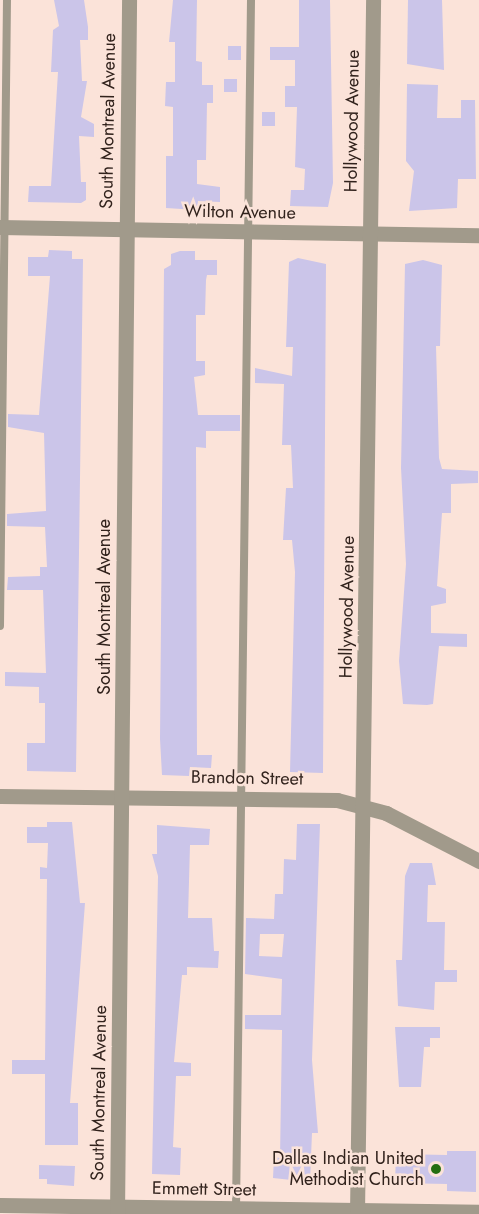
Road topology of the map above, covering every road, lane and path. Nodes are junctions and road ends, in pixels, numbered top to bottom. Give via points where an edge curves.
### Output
1 (7, 0) edge
2 (129, 0) edge
3 (251, 0) edge
4 (373, 0) edge
5 (2, 227) edge
6 (126, 230) junction
7 (249, 232) junction
8 (371, 233) junction
9 (479, 235) edge
10 (0, 626) edge
11 (0, 796) edge
12 (122, 796) junction
13 (243, 796) junction
14 (364, 805) junction
15 (479, 861) edge
16 (0, 1204) edge
17 (117, 1210) edge
18 (236, 1211) edge
19 (479, 1212) edge
20 (357, 1213) edge

1 - 5 lane
2 - 6 street, South Montreal Avenue
3 - 7 lane
4 - 8 street, Hollywood Avenue
5 - 6 street, Wilton Avenue
5 - 10 lane
6 - 7 street, Wilton Avenue
6 - 12 street, South Montreal Avenue
7 - 8 street, Wilton Avenue
7 - 13 lane
8 - 9 street, Wilton Avenue
8 - 14 street, Hollywood Avenue
11 - 12 street, Brandon Street
12 - 13 street, Brandon Street
12 - 17 street, South Montreal Avenue
13 - 14 street, Brandon Street
13 - 18 lane
14 - 15 street, Brandon Street
14 - 20 street, Hollywood Avenue
16 - 17 street, Emmett Street
17 - 18 street, Emmett Street
18 - 20 street, Emmett Street
19 - 20 street, Emmett Street

